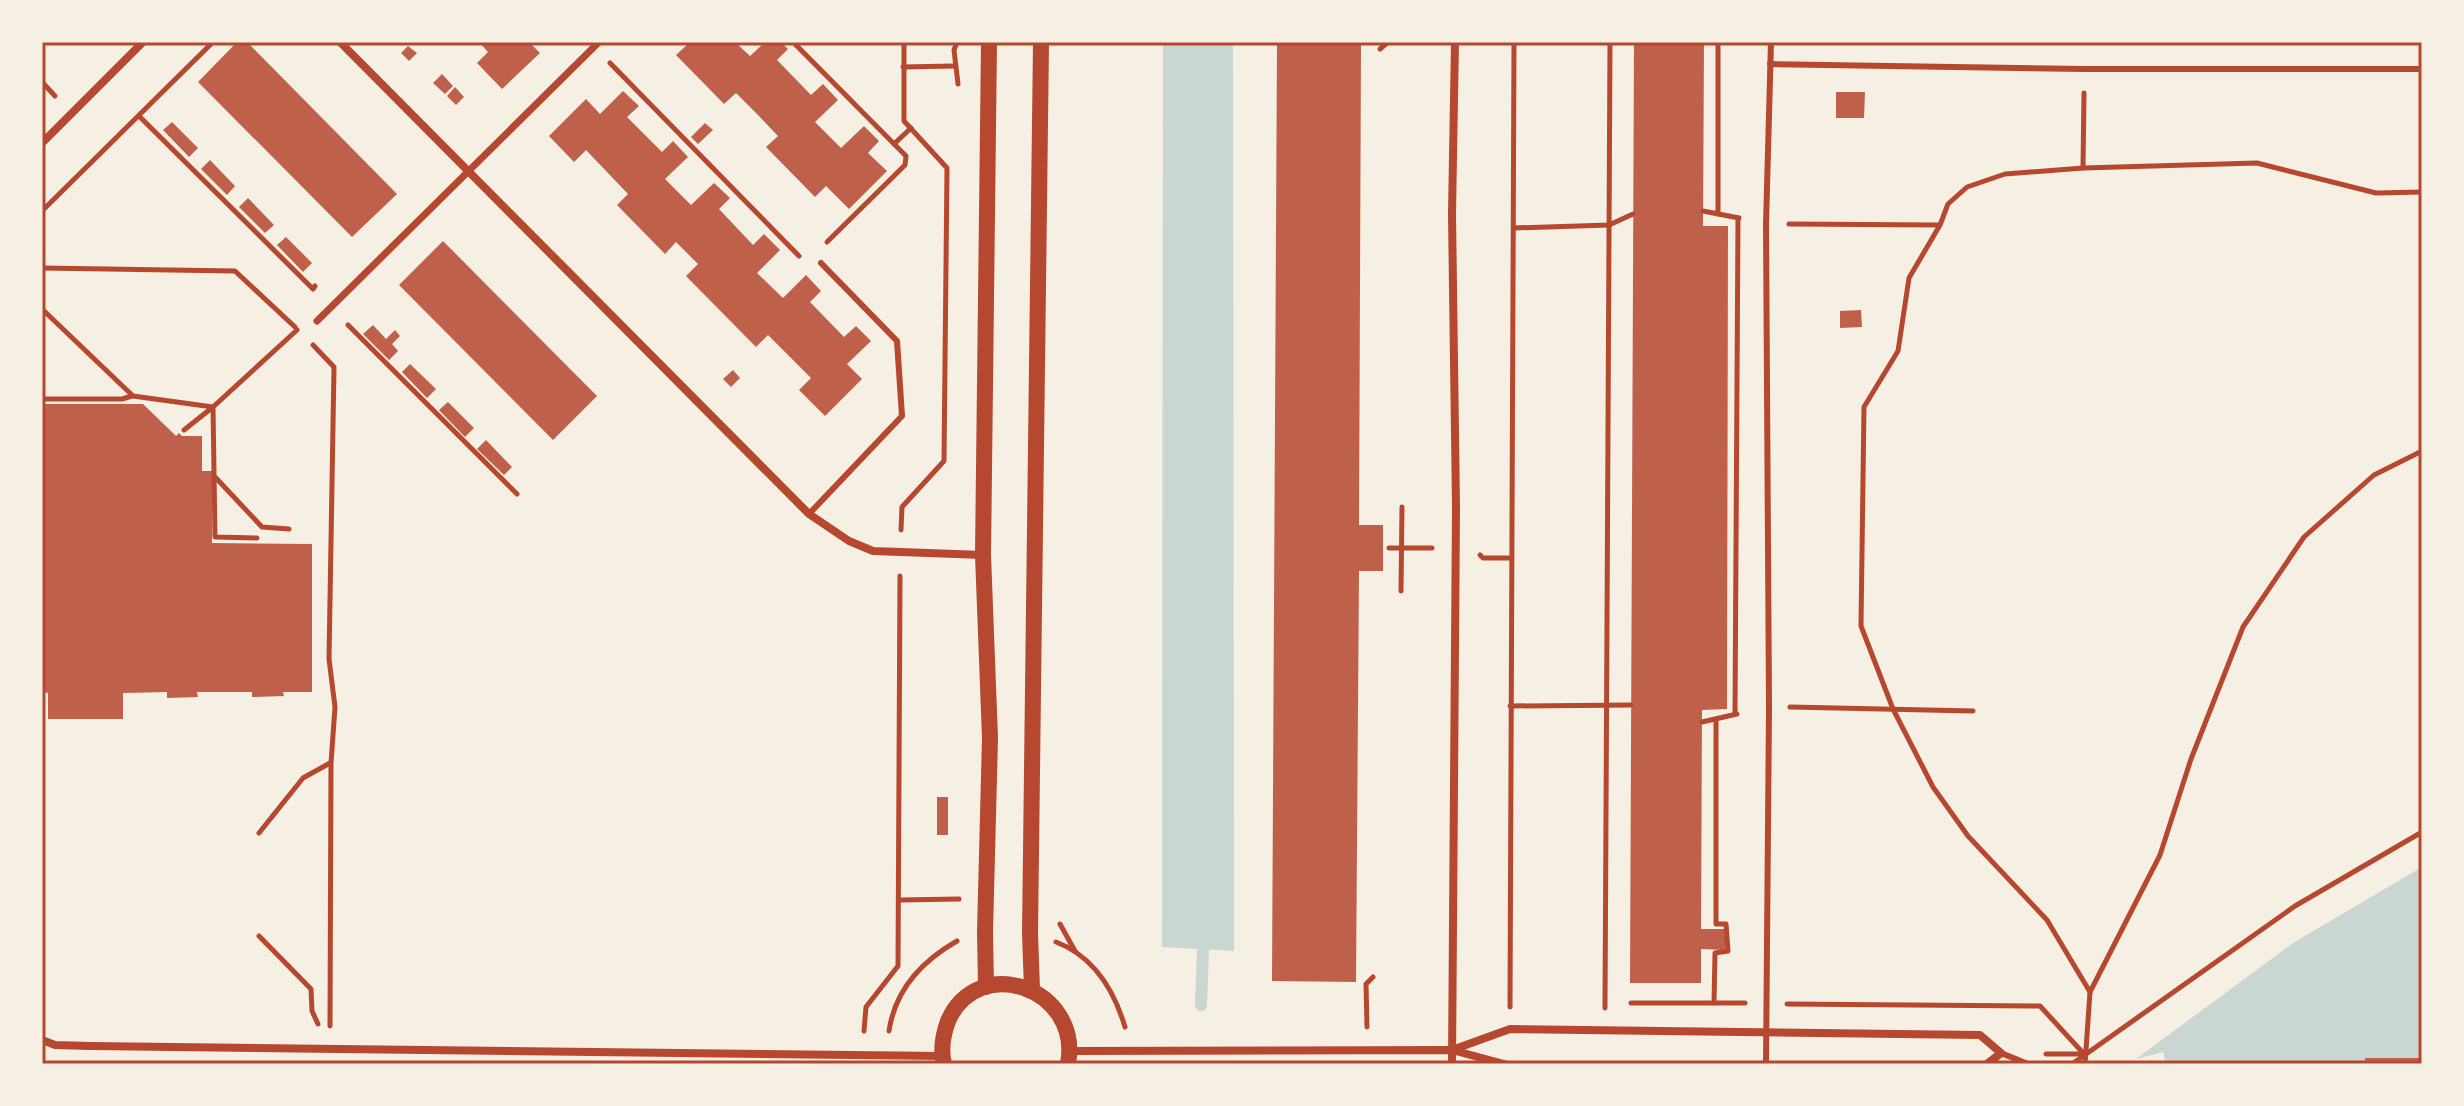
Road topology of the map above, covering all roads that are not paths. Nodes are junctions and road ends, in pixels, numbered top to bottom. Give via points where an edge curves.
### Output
1 (143, 42) edge
2 (340, 42) edge
3 (989, 42) edge
4 (1041, 42) edge
5 (1455, 42) edge
6 (1771, 42) edge
7 (596, 44) edge
8 (1770, 64) junction
9 (2422, 69) edge
10 (42, 143) edge
11 (469, 171) junction
12 (821, 263) road end
13 (317, 321) road end
14 (809, 514) junction
15 (983, 555) junction
16 (986, 987) junction
17 (1032, 990) junction
18 (1765, 1032) junction
19 (42, 1040) edge
20 (1452, 1050) junction
21 (2001, 1053) junction
22 (1069, 1058) edge
23 (943, 1060) edge
24 (1452, 1064) edge
25 (1504, 1064) edge
26 (1766, 1064) edge
27 (1987, 1064) edge
28 (2028, 1064) edge

1 - 10 street
2 - 11 street
3 - 15 main road
4 - 17 main road
5 - 20 street
6 - 8 lane
7 - 11 street
8 - 9 lane
8 - 18 lane
11 - 13 street
11 - 14 street
12 - 14 lane via 897,341 902,416
14 - 15 street via 873,551
15 - 16 main road via 990,738
16 - 17 main road via 1017,985
16 - 23 main road via 952,1013 943,1034
17 - 22 main road via 1061,1014 1069,1032
18 - 20 street via 1510,1029
18 - 21 street via 1980,1035
18 - 26 lane
19 - 23 street via 90,1046 887,1055
20 - 22 street
20 - 24 street
20 - 25 street
21 - 27 street
21 - 28 lane

